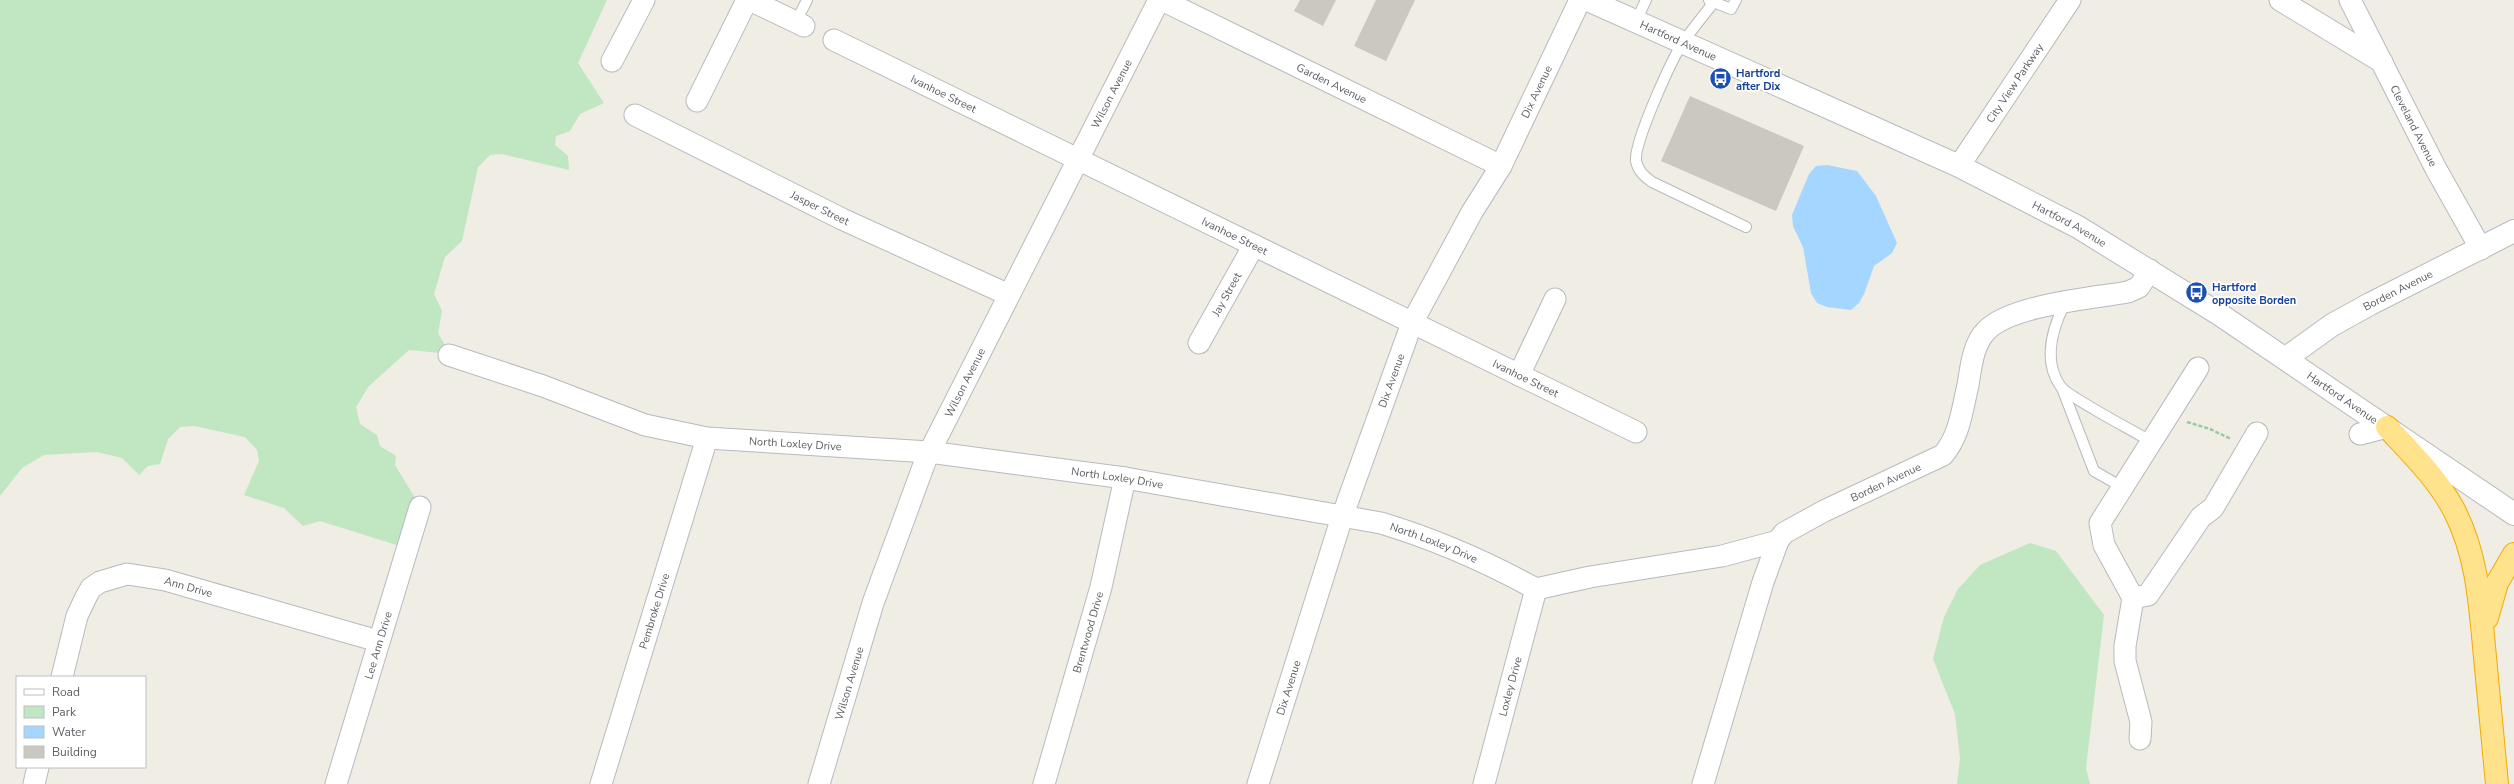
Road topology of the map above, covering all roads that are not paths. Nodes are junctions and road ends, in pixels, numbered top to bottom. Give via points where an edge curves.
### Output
1 (644, 0) edge
2 (748, 0) edge
3 (807, 0) edge
4 (1159, 0) edge
5 (1162, 0) edge
6 (1580, 0) edge
7 (1588, 0) edge
8 (1646, 0) edge
9 (1736, 0) edge
10 (2070, 0) edge
11 (2280, 0) edge
12 (2350, 0) edge
13 (1712, 1) edge
14 (1636, 21) junction
15 (800, 24) joint
16 (834, 40) dead end
17 (1683, 42) junction
18 (612, 61) dead end
19 (2382, 62) junction
20 (697, 101) dead end
21 (635, 115) dead end
22 (1078, 159) junction
23 (1501, 166) junction
24 (1959, 166) junction
25 (1746, 227) dead end
26 (2514, 231) edge
27 (1254, 245) junction
28 (2481, 250) junction
29 (2150, 270) junction
30 (1009, 295) junction
31 (1555, 299) dead end
32 (2066, 303) junction
33 (1412, 323) junction
34 (1199, 343) dead end
35 (449, 354) dead end
36 (2286, 358) junction
37 (2198, 368) dead end
38 (1519, 375) junction
39 (2062, 388) junction
40 (2387, 427) junction
41 (1636, 432) dead end
42 (2360, 434) dead end
43 (707, 438) junction
44 (2150, 441) junction
45 (2252, 441) road end
46 (929, 452) junction
47 (1125, 478) junction
48 (2122, 487) junction
49 (420, 507) dead end
50 (2514, 514) edge
51 (1342, 518) junction
52 (1778, 541) junction
53 (2514, 554) edge
54 (1536, 589) junction
55 (2132, 598) junction
56 (378, 641) junction
57 (2485, 656) junction
58 (62, 676) edge
59 (2140, 739) dead end
60 (38, 768) edge
61 (34, 784) edge
62 (336, 784) edge
63 (601, 784) edge
64 (819, 784) edge
65 (1044, 784) edge
66 (1258, 784) edge
67 (1484, 784) edge
68 (1703, 784) edge
69 (2497, 784) edge

1 - 18 street
2 - 15 street
2 - 20 street
3 - 15 lane
4 - 22 street, Wilson Avenue
5 - 23 street, Garden Avenue
6 - 23 street, Dix Avenue
7 - 14 main road, Hartford Avenue
8 - 14 lane
9 - 13 lane via 1731,9
10 - 24 street, City View Parkway
11 - 19 street
12 - 19 street, Cleveland Avenue
13 - 17 lane
14 - 17 main road, Hartford Avenue
16 - 22 street, Ivanhoe Street
17 - 24 main road, Hartford Avenue
17 - 25 lane via 1639,140 1636,161 1640,172 1652,182
19 - 28 street, Cleveland Avenue via 2436,170
21 - 30 street, Jasper Street via 842,219
22 - 27 street, Ivanhoe Street
22 - 30 street, Wilson Avenue
23 - 33 street, Dix Avenue via 1472,212
24 - 29 main road, Hartford Avenue via 2065,220
26 - 28 main road, Borden Avenue
27 - 33 street, Ivanhoe Street
27 - 34 street, Jay Street
28 - 36 main road, Borden Avenue via 2357,311 2332,325
29 - 32 street, Borden Avenue via 2139,287 2128,292
29 - 36 main road, Hartford Avenue
30 - 46 street, Wilson Avenue
31 - 38 street
32 - 39 lane via 2056,321 2050,346 2052,370
32 - 52 street, Borden Avenue via 2020,313 1986,331 1977,346 1954,442 1943,455 1795,525
33 - 38 street, Ivanhoe Street
33 - 51 street, Dix Avenue
35 - 43 street, North Loxley Drive via 645,425
36 - 40 main road, Hartford Avenue
37 - 44 street
38 - 41 street, Ivanhoe Street
39 - 44 lane
39 - 48 lane via 2094,471
40 - 42 street
40 - 50 main road, Hartford Avenue
40 - 57 highway via 2436,482 2462,525 2476,573
43 - 46 street, North Loxley Drive
43 - 63 street, Pembroke Drive
44 - 48 street
45 - 55 street via 2213,508 2201,517 2148,595
46 - 47 street, North Loxley Drive
46 - 64 street, Wilson Avenue via 873,603
47 - 51 street, North Loxley Drive
47 - 65 street, Brentwood Drive via 1101,587
48 - 55 street via 2100,523 2104,545
49 - 56 street, Lee Ann Drive
51 - 54 street, North Loxley Drive via 1381,523 1413,532
51 - 66 street, Dix Avenue
52 - 54 street via 1722,556 1590,577
52 - 68 street, Borden Avenue via 1763,582
53 - 57 highway via 2491,597 2486,626
54 - 67 street, Loxley Drive
55 - 59 street via 2125,661 2141,722
56 - 58 street, Ann Drive via 165,580 127,574 100,582 91,588 78,616
56 - 62 street, Lee Ann Drive
57 - 69 highway
60 - 61 street

